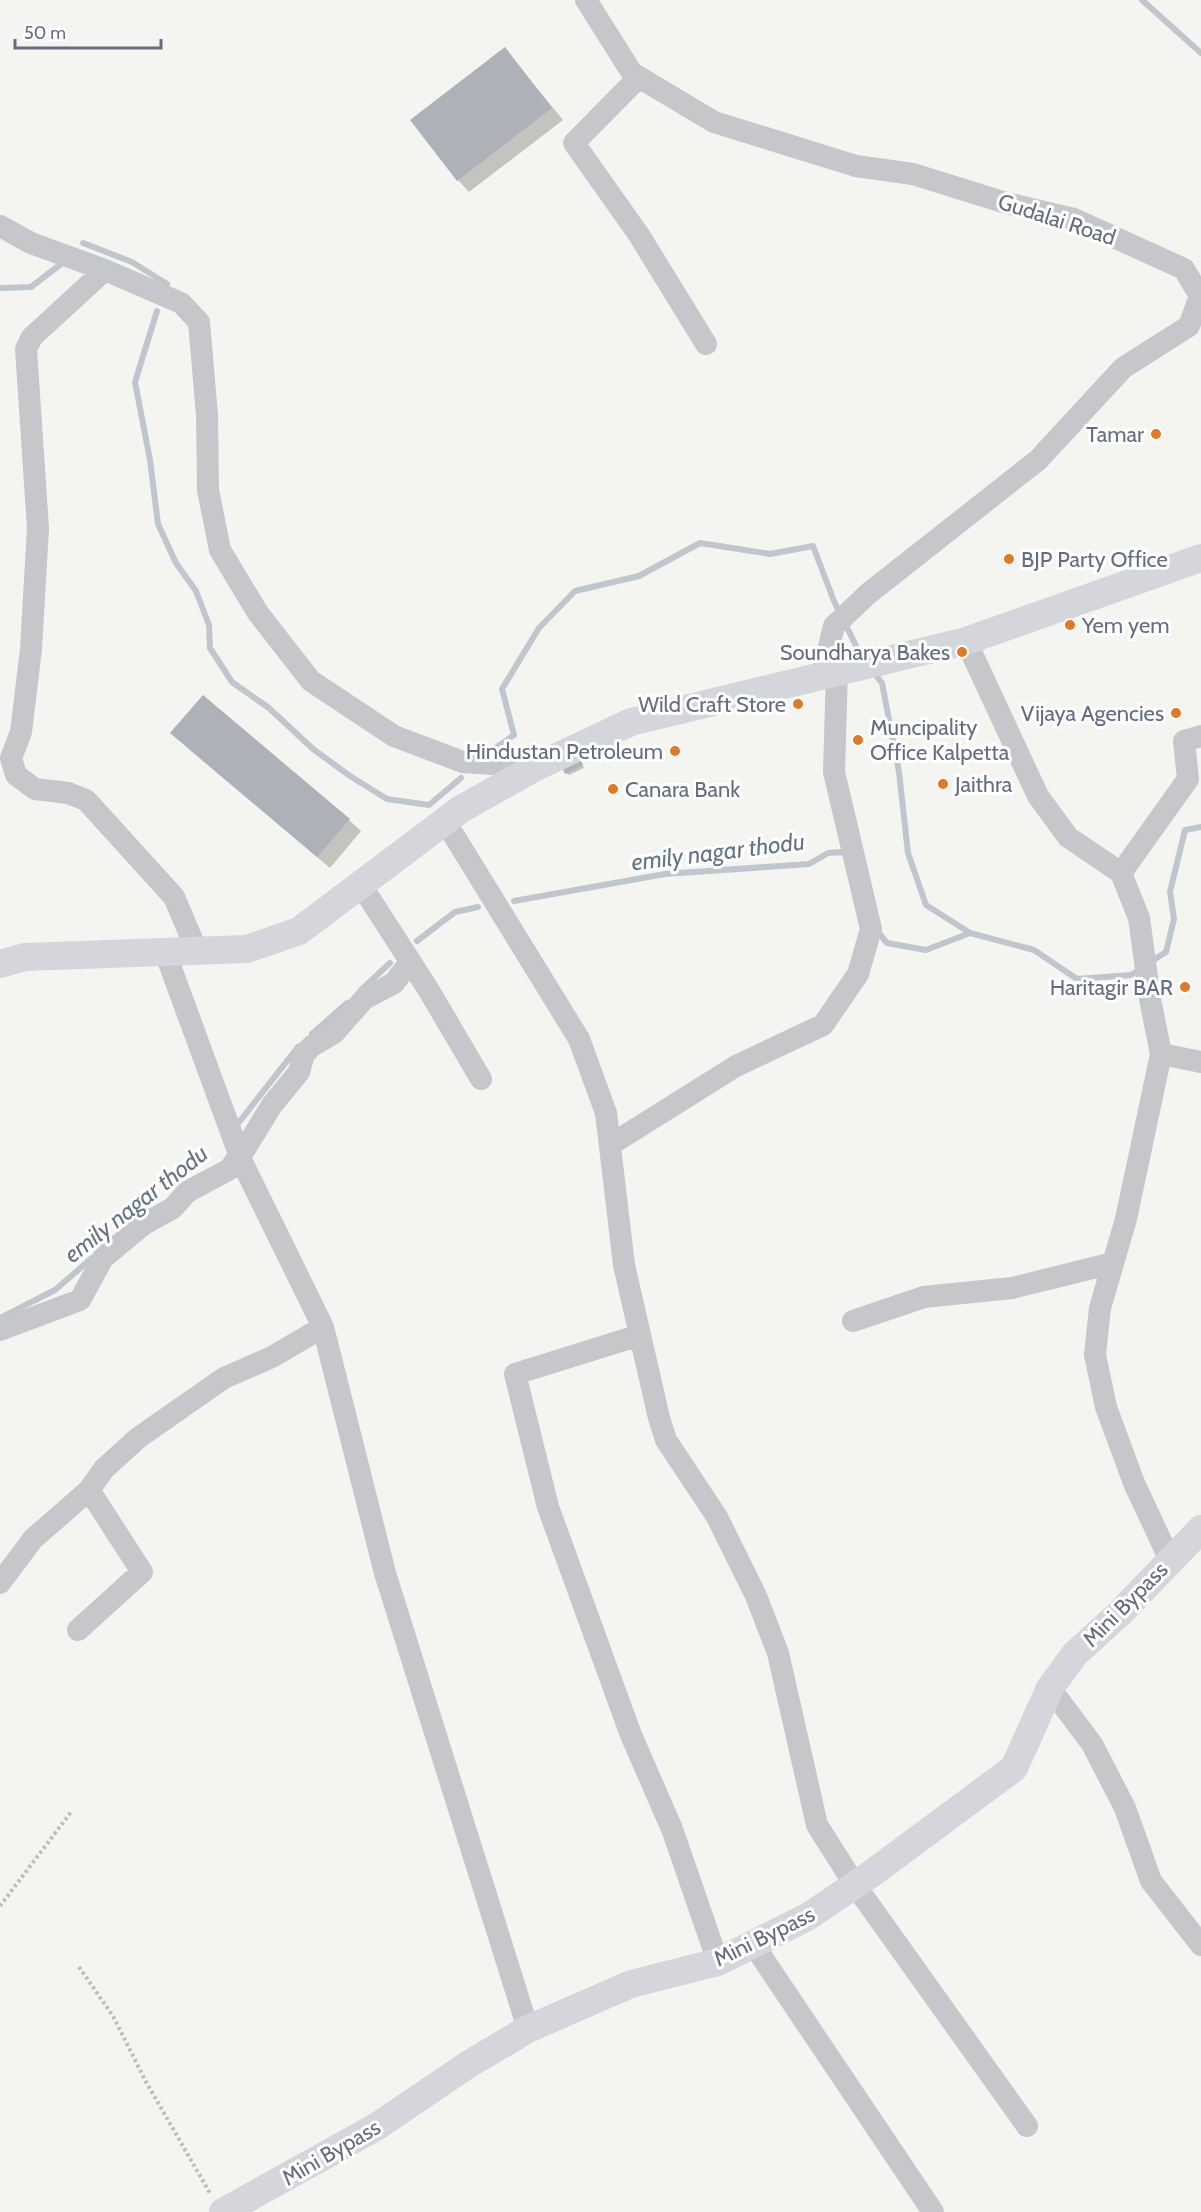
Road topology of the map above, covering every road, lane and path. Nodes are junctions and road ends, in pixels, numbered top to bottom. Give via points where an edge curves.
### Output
1 (586, 0) edge
2 (639, 77) junction
3 (0, 226) edge
4 (105, 270) junction
5 (706, 344) dead end
6 (1201, 558) edge
7 (966, 641) junction
8 (848, 668) junction
9 (1201, 736) edge
10 (536, 767) junction
11 (445, 821) junction
12 (1121, 873) junction
13 (360, 885) junction
14 (197, 951) junction
15 (165, 952) junction
16 (410, 962) junction
17 (0, 964) edge
18 (1161, 1054) junction
19 (1201, 1062) edge
20 (481, 1079) dead end
21 (610, 1145) junction
22 (240, 1156) junction
23 (1113, 1263) junction
24 (852, 1320) dead end
25 (323, 1327) junction
26 (0, 1330) edge
27 (640, 1335) junction
28 (89, 1490) junction
29 (1201, 1529) edge
30 (1170, 1560) junction
31 (0, 1583) edge
32 (78, 1630) dead end
33 (1050, 1688) junction
34 (71, 1812) dead end
35 (855, 1885) junction
36 (0, 1906) edge
37 (753, 1944) junction
38 (1201, 1945) edge
39 (718, 1962) junction
40 (79, 1967) dead end
41 (528, 2029) junction
42 (1027, 2127) dead end
43 (218, 2207) edge
44 (933, 2212) edge

1 - 2 street, Gudalai Road via 632,73
2 - 5 street via 574,143 639,235
2 - 8 street, Gudalai Road via 714,122 856,166 913,174 1074,219 1184,269 1200,296 1189,326 1123,368 1038,460 869,593 834,626
3 - 4 street via 31,243
4 - 10 street via 181,303 199,322 207,415 208,490 220,550 258,613 310,681 394,736 463,762
4 - 14 street via 32,337 26,349 38,528 30,661 21,732 11,758 16,775 36,789 86,800 174,897
6 - 7 main road
7 - 8 main road
7 - 12 street via 1038,796 1068,837
8 - 10 main road via 631,722
8 - 21 street via 834,772 871,929 858,974 823,1025 736,1066
9 - 12 street via 1184,741 1188,778
10 - 11 main road
11 - 13 main road
11 - 21 street via 579,1039 606,1113
12 - 18 street via 1139,918
13 - 14 main road via 299,931 247,949
13 - 16 street
14 - 15 main road
15 - 17 main road via 25,957
15 - 22 street
16 - 20 street
16 - 22 street via 394,983 364,999 334,1033 304,1054 298,1072
18 - 19 street
18 - 23 street
21 - 27 street via 624,1265
22 - 25 street
22 - 26 street via 230,1169 187,1192 172,1208 144,1224 104,1258 80,1300
23 - 24 street via 1012,1288 924,1297
23 - 30 street via 1100,1308 1095,1355 1106,1407 1134,1484
25 - 28 street via 272,1357 224,1378 138,1438 104,1468
25 - 41 street via 385,1573
27 - 35 street via 666,1440 717,1517 756,1596 778,1653 817,1825
27 - 39 street via 515,1374 548,1507 631,1735 672,1829
28 - 31 street via 33,1539
28 - 32 street via 142,1572
29 - 30 main road, Mini Bypass
30 - 33 main road, Mini Bypass via 1075,1654
33 - 35 main road, Mini Bypass via 1014,1768
33 - 38 street via 1098,1755 1125,1808 1151,1881
34 - 36 path
35 - 37 main road, Mini Bypass via 809,1916
35 - 42 street
37 - 39 main road, Mini Bypass
37 - 44 street
39 - 41 main road, Mini Bypass via 631,1984
40 - 43 path via 113,2016
41 - 43 main road, Mini Bypass via 376,2127

